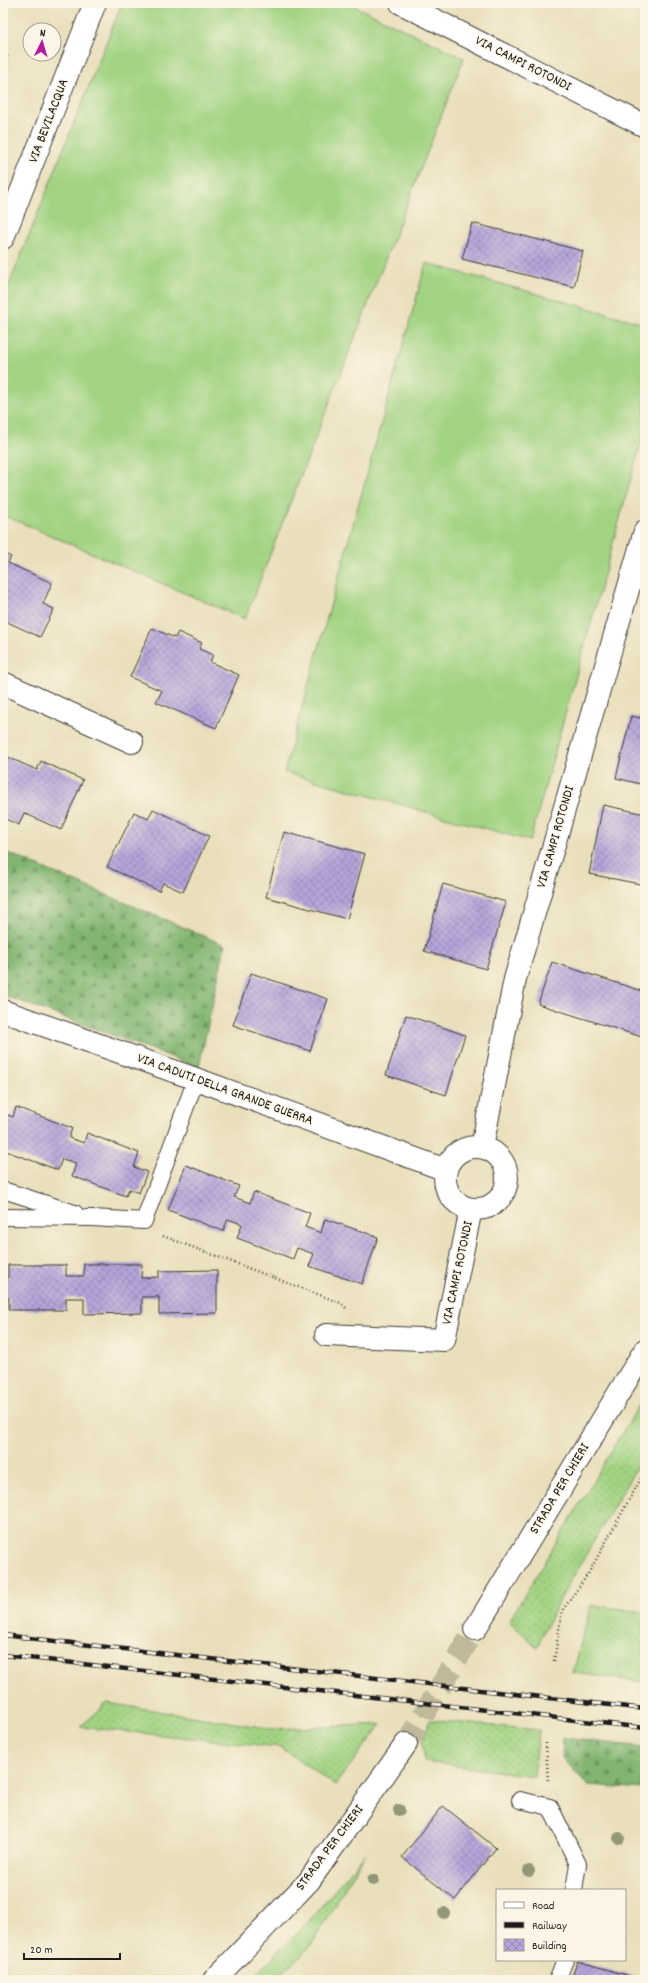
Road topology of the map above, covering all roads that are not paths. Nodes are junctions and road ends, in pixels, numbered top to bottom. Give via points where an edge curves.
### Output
1 (95, 3) edge
2 (401, 3) edge
3 (645, 126) edge
4 (3, 238) edge
5 (645, 531) edge
6 (3, 683) edge
7 (132, 742) dead end
8 (3, 1010) edge
9 (196, 1079) junction
10 (482, 1147) junction
11 (446, 1170) junction
12 (3, 1190) edge
13 (471, 1209) junction
14 (3, 1217) edge
15 (92, 1218) junction
16 (326, 1335) dead end
17 (645, 1350) edge
18 (475, 1629) tunnel mouth
19 (406, 1744) tunnel mouth
20 (520, 1800) dead end
21 (574, 1889) edge
22 (565, 1961) edge
23 (214, 1980) edge
24 (557, 1980) edge

1 - 4 street, VIA BEVILACQUA
2 - 3 street, VIA CAMPI ROTONDI
5 - 10 street, VIA CAMPI ROTONDI via 515,979
6 - 7 street
8 - 9 street, VIA CADUTI DELLA GRANDE GUERRA
9 - 11 street, VIA CADUTI DELLA GRANDE GUERRA
9 - 15 lane via 144,1221
10 - 11 street via 462,1150 454,1156
10 - 13 street via 500,1157 508,1175 507,1186 503,1196 496,1203 487,1208
11 - 13 street via 445,1185 449,1195 456,1203
12 - 15 lane
13 - 16 street, VIA CAMPI ROTONDI via 444,1340
14 - 15 lane
17 - 18 street, STRADA PER CHIERI
19 - 23 street, STRADA PER CHIERI via 309,1881
20 - 21 lane via 550,1808 578,1864
22 - 24 lane

